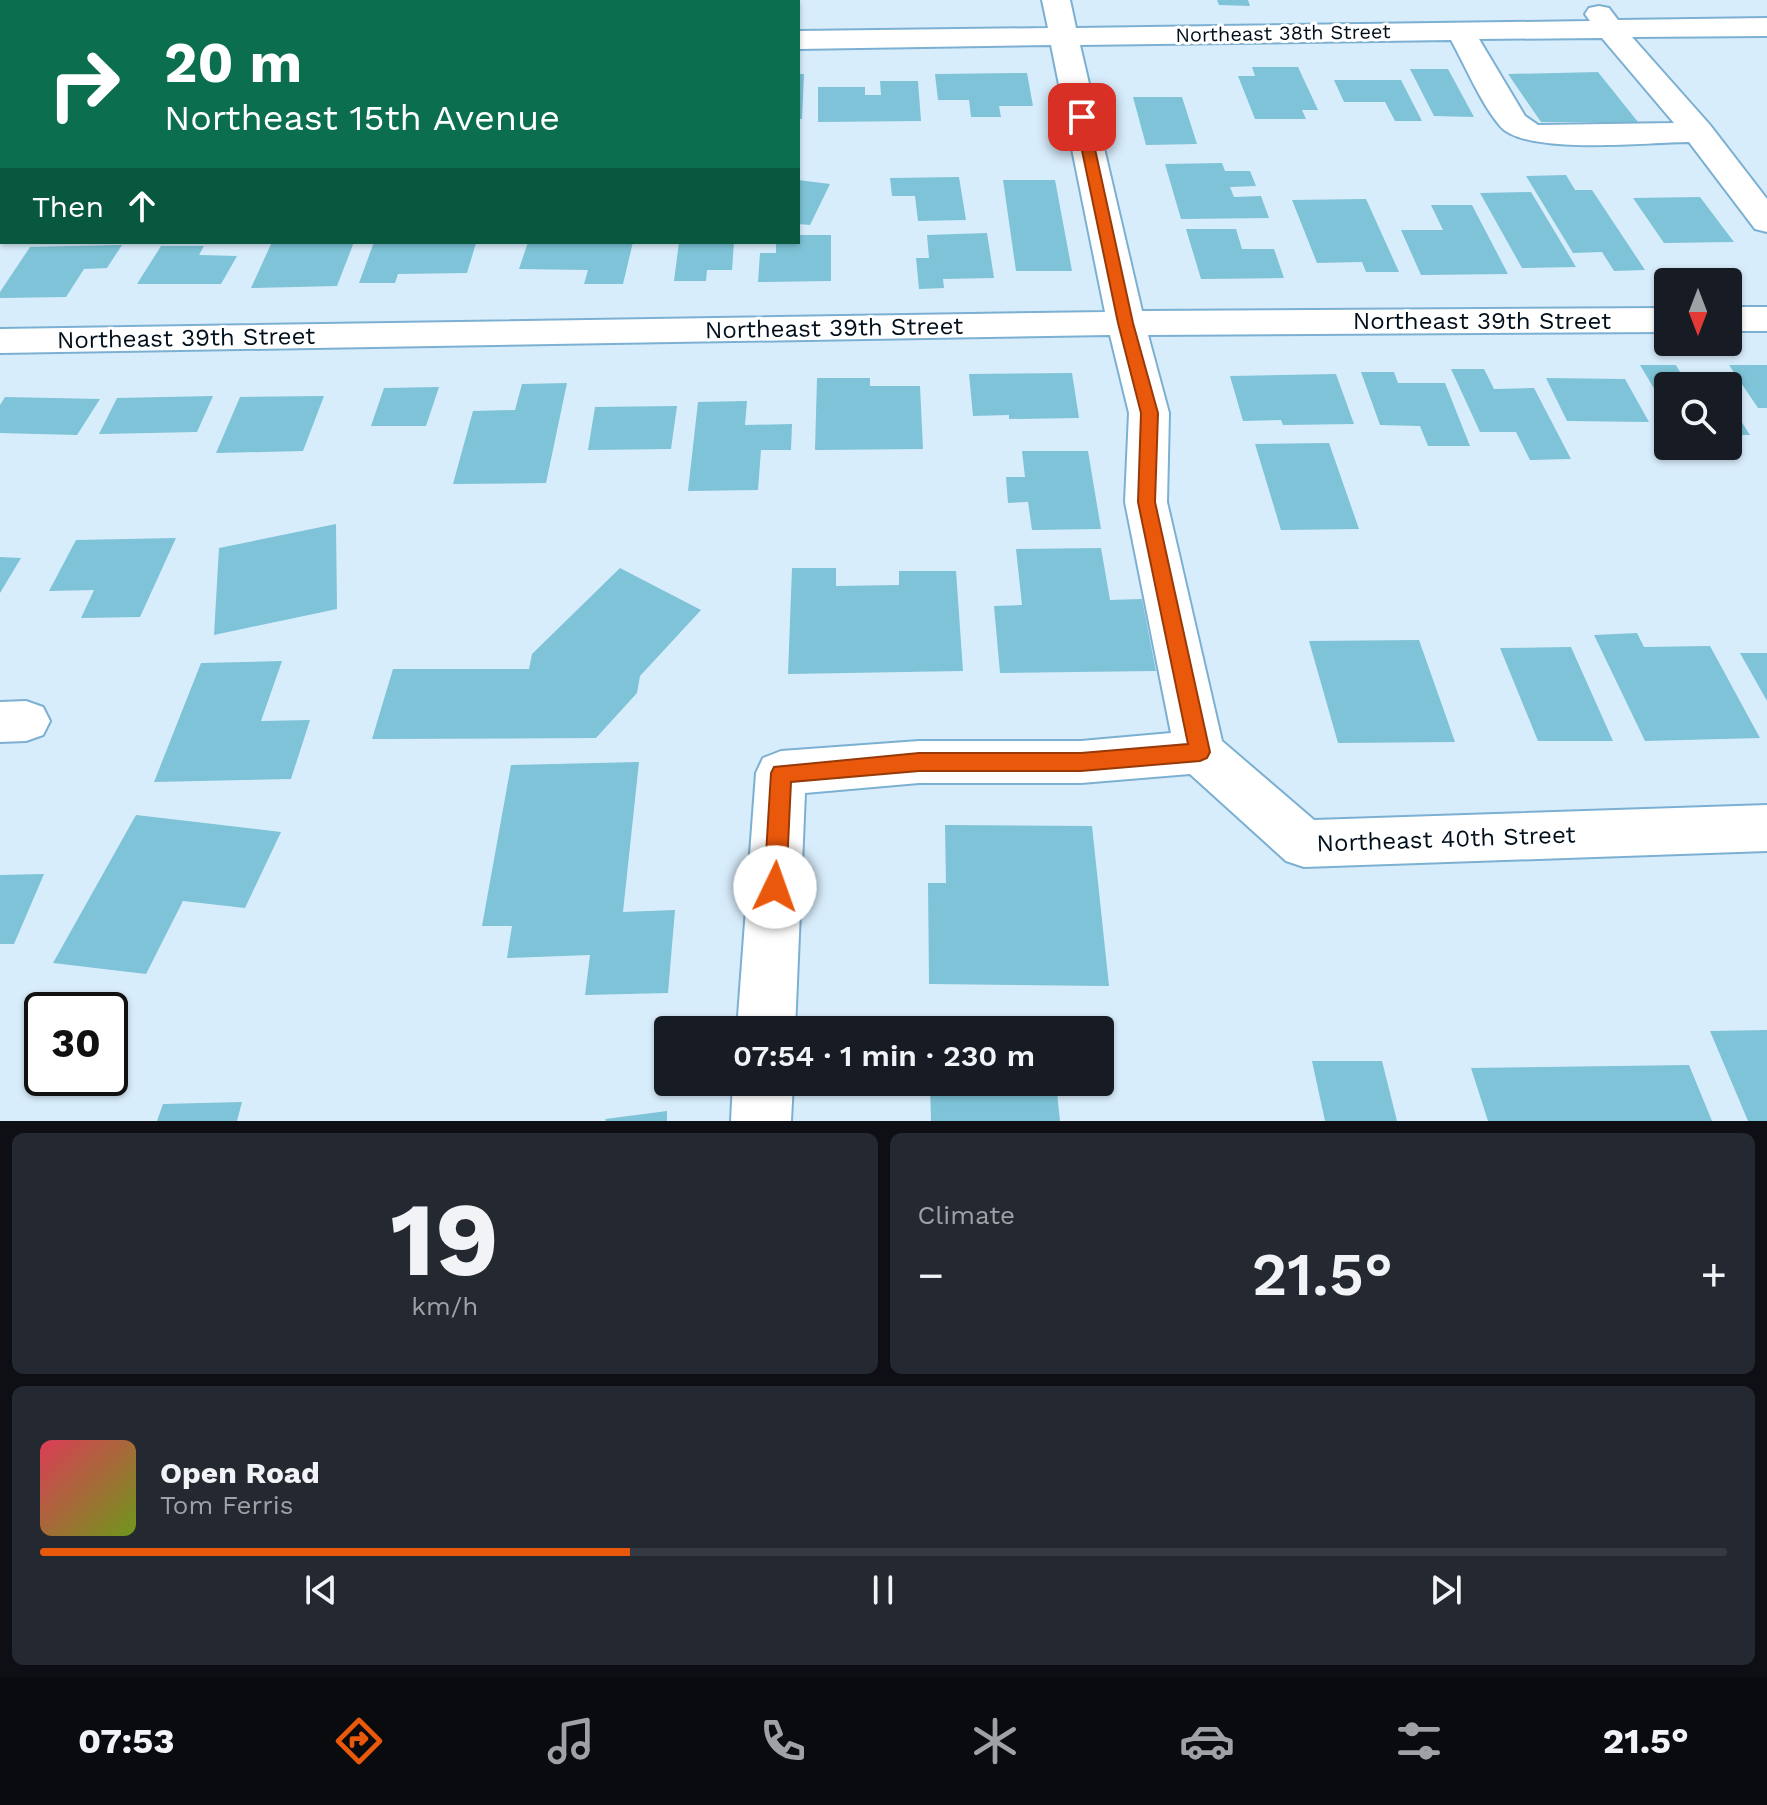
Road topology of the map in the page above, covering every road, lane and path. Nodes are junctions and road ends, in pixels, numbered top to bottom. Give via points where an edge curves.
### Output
1 (1455, 0) edge
2 (1587, 0) edge
3 (1061, 18) edge
4 (1767, 27) edge
5 (1609, 30) junction
6 (1467, 31) junction
7 (800, 40) edge
8 (1699, 132) junction
9 (1767, 222) edge
10 (1742, 319) edge
11 (1767, 319) edge
12 (1654, 320) edge
13 (1126, 323) junction
14 (0, 341) edge
15 (1200, 752) junction
16 (1767, 828) edge
17 (767, 1016) edge
18 (762, 1096) edge
19 (761, 1121) edge

1 - 6 street
2 - 5 street
3 - 6 street, Northeast 38th Street via 1385,21
3 - 7 street, Northeast 38th Street
3 - 13 street
4 - 5 street, Northeast 38th Street
5 - 6 street, Northeast 38th Street
5 - 8 street
6 - 8 street via 1513,122 1528,132
8 - 9 street
10 - 11 street
12 - 13 street, Northeast 39th Street
13 - 14 street, Northeast 39th Street
13 - 15 street via 1149,413 1146,502
15 - 16 street, Northeast 40th Street via 1304,844
15 - 17 street via 1081,762 919,762 781,773
18 - 19 street

